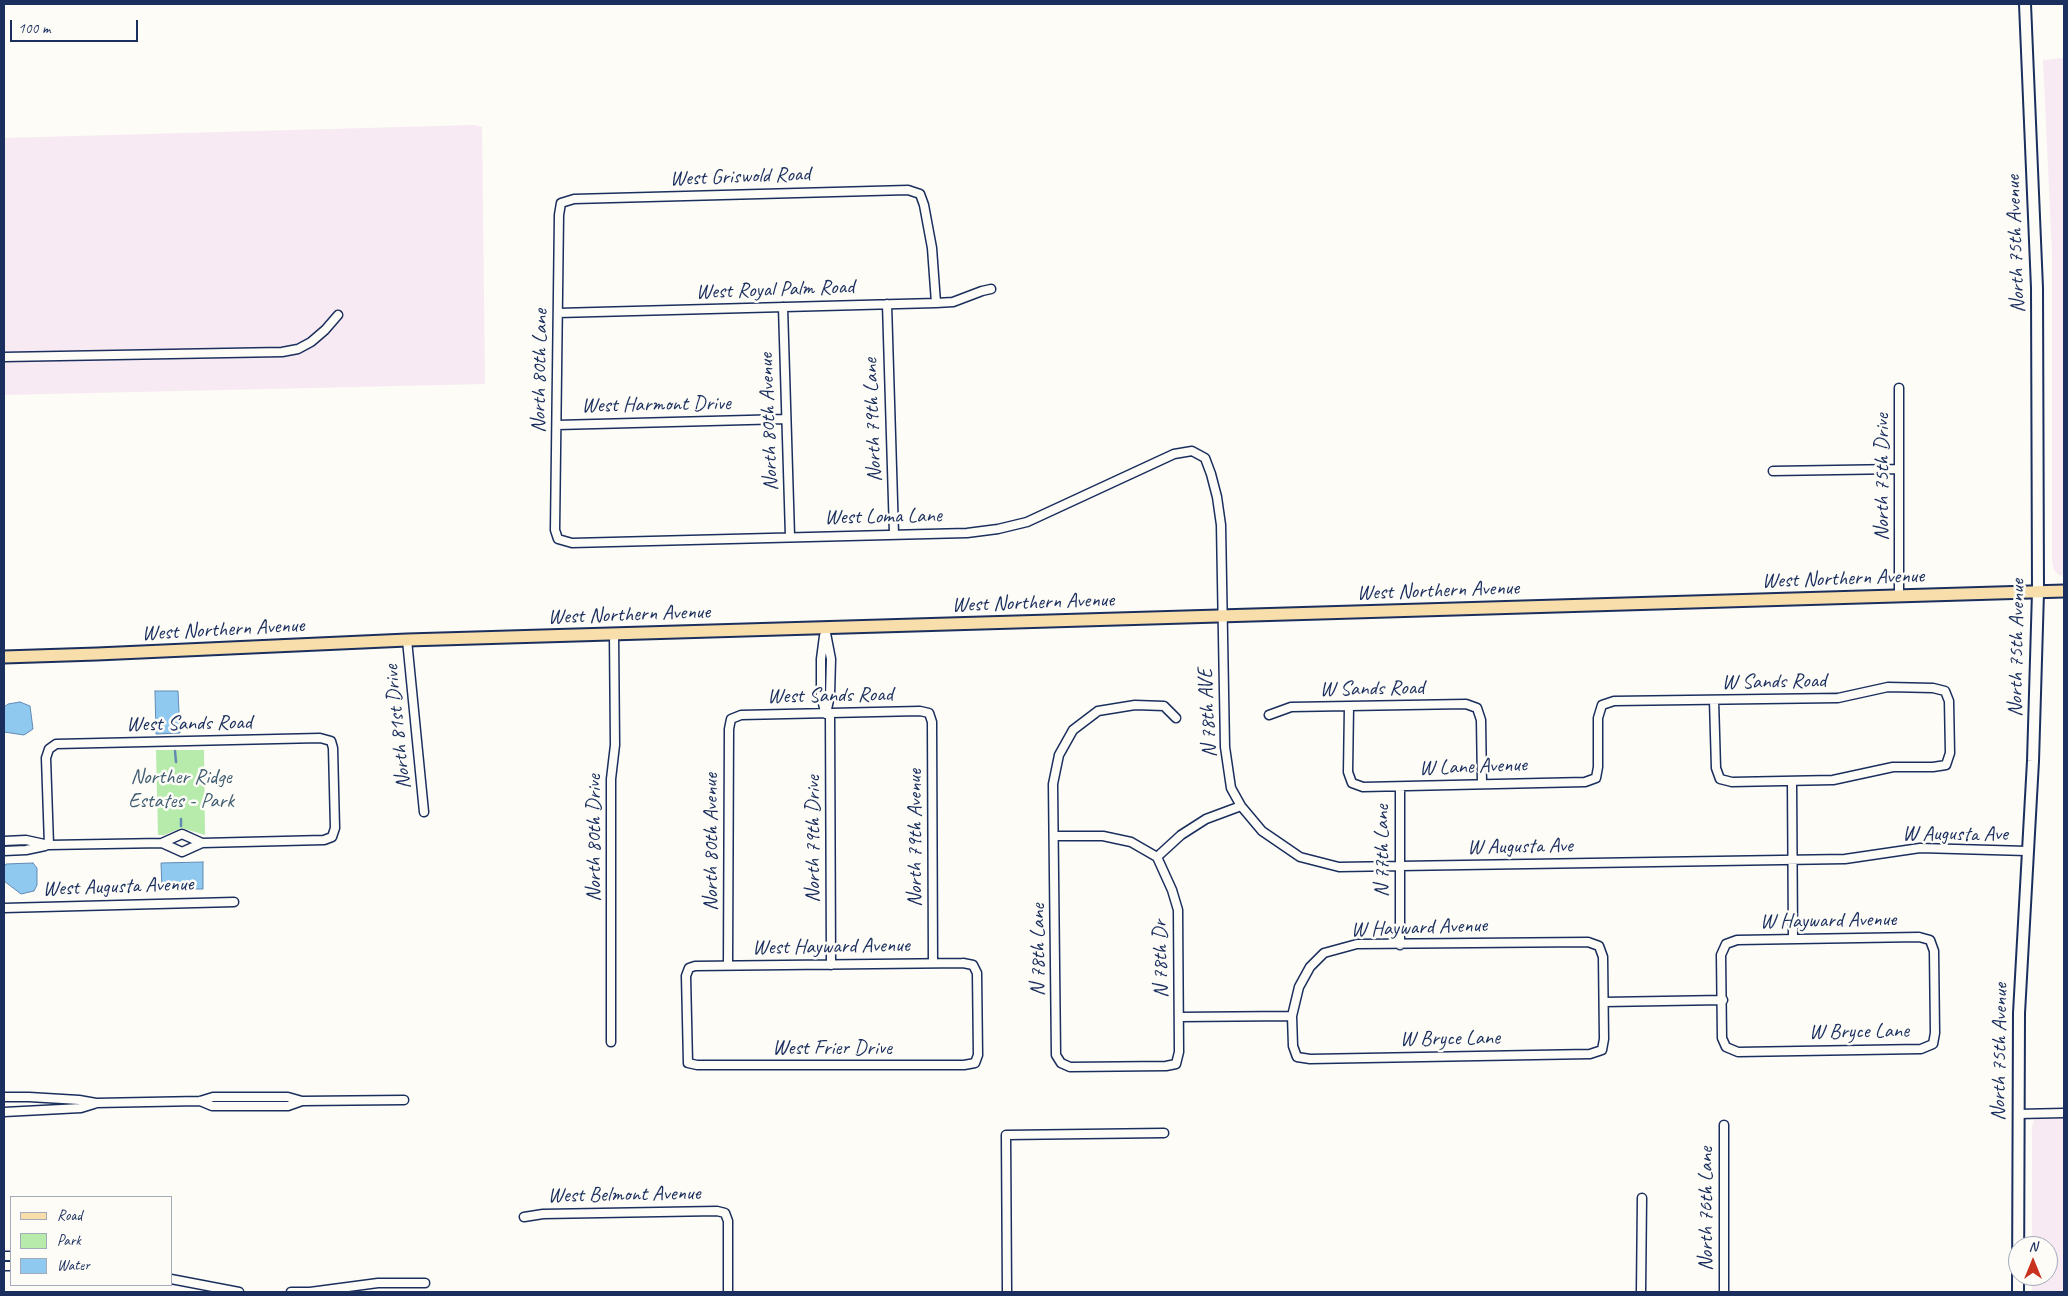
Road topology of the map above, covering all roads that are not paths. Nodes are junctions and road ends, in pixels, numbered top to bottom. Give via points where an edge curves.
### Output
1 (2026, 4) edge
2 (561, 203) joint
3 (991, 289) dead end
4 (936, 303) junction
5 (887, 304) junction
6 (783, 307) junction
7 (558, 313) junction
8 (338, 315) dead end
9 (4, 357) edge
10 (1899, 388) dead end
11 (786, 420) junction
12 (557, 425) junction
13 (1899, 469) junction
14 (1773, 471) dead end
15 (894, 534) junction
16 (790, 536) junction
17 (558, 539) joint
18 (2064, 591) edge
19 (2038, 592) junction
20 (1899, 596) junction
21 (1222, 615) junction
22 (825, 628) junction
23 (614, 634) junction
24 (407, 640) junction
25 (4, 657) edge
26 (821, 685) junction
27 (830, 685) junction
28 (1714, 700) junction
29 (1349, 707) junction
30 (929, 713) joint
31 (828, 714) junction
32 (1269, 715) dead end
33 (1176, 718) dead end
34 (732, 719) joint
35 (1596, 778) joint
36 (1792, 781) junction
37 (1352, 783) joint
38 (1482, 783) junction
39 (1400, 787) junction
40 (1242, 806) junction
41 (424, 812) dead end
42 (1055, 836) junction
43 (4, 841) edge
44 (17, 841) junction
45 (202, 843) junction
46 (162, 844) junction
47 (49, 845) junction
48 (17, 850) junction
49 (4, 851) edge
50 (2027, 851) junction
51 (1157, 857) junction
52 (1794, 860) junction
53 (1400, 866) junction
54 (234, 902) dead end
55 (4, 908) edge
56 (1793, 938) junction
57 (1400, 945) junction
58 (933, 963) junction
59 (831, 964) junction
60 (728, 965) junction
61 (1723, 1000) junction
62 (1604, 1002) junction
63 (1292, 1016) junction
64 (1179, 1017) junction
65 (611, 1042) dead end
66 (1933, 1044) joint
67 (1297, 1057) joint
68 (688, 1063) joint
69 (975, 1063) joint
70 (1176, 1064) joint
71 (4, 1097) edge
72 (12, 1097) junction
73 (404, 1100) dead end
74 (96, 1103) junction
75 (4, 1112) edge
76 (13, 1112) junction
77 (2064, 1113) edge
78 (2018, 1114) junction
79 (1724, 1125) dead end
80 (1164, 1132) dead end
81 (1642, 1198) dead end
82 (524, 1217) dead end
83 (172, 1279) edge
84 (425, 1283) dead end
85 (239, 1292) edge
86 (291, 1292) edge
87 (728, 1292) edge
88 (1007, 1292) edge
89 (1641, 1292) edge
90 (1724, 1292) edge
91 (2018, 1292) edge

1 - 19 main road, North 75th Avenue via 2037,288
2 - 4 street, West Griswold Road via 574,199 908,190 920,194 932,248
2 - 7 street, North 80th Lane
3 - 4 street, West Royal Palm Road via 954,302
4 - 5 street, West Royal Palm Road
5 - 6 street, West Royal Palm Road
5 - 15 street, North 79th Lane
6 - 7 street, West Royal Palm Road
6 - 11 street, North 80th Avenue
7 - 12 street, North 80th Lane
8 - 9 street via 310,342 298,349 282,352
10 - 13 street, North 75th Drive
11 - 12 street, West Harmont Drive
11 - 16 street, North 80th Avenue
12 - 17 street, North 80th Lane via 555,530
13 - 14 street
13 - 20 street, North 75th Drive
15 - 16 street, West Loma Lane
15 - 21 street, West Loma Lane via 967,533 1027,522 1174,454 1192,451 1204,458 1217,497 1221,525
16 - 17 street, West Loma Lane via 572,542
18 - 19 main road, West Northern Avenue
19 - 20 main road, West Northern Avenue
19 - 50 main road, North 75th Avenue via 2035,722
20 - 21 main road, West Northern Avenue
21 - 22 main road, West Northern Avenue
21 - 40 street, N 78th AVE via 1225,747 1231,788
22 - 23 main road, West Northern Avenue
22 - 26 street, North 79th Drive
22 - 27 street, North 79th Drive via 831,659
23 - 24 main road, West Northern Avenue
23 - 65 street, North 80th Drive
24 - 25 main road, West Northern Avenue
24 - 41 street, North 81st Drive
26 - 27 street
26 - 31 street, North 79th Drive
27 - 31 street, North 79th Drive
28 - 35 street, W Sands Road via 1614,701 1602,705 1598,718
28 - 36 street via 1716,768 1720,779 1732,782
28 - 36 street, W Sands Road via 1838,698 1888,687 1945,691 1949,701 1950,753 1946,765 1893,766 1833,780
29 - 32 street, W Sands Road via 1291,707
29 - 37 street, N 77th Lane via 1348,772
29 - 38 street, W Sands Road via 1466,704 1477,708 1481,720
30 - 31 street, West Sands Road
30 - 58 street, North 79th Avenue via 932,722
31 - 34 street, West Sands Road via 741,716
31 - 59 street, North 79th Drive
33 - 42 street via 1164,706 1134,705 1098,711 1073,730 1060,755 1053,784
34 - 60 street, North 80th Avenue via 729,729
35 - 38 street, W Lane Avenue via 1585,782
36 - 52 street
37 - 39 street, W Lane Avenue via 1363,787
38 - 39 street, W Lane Avenue
39 - 53 street, N 77th Lane
40 - 51 street via 1206,818
40 - 53 street, W Augusta Ave via 1262,831 1300,857 1339,866
42 - 51 street via 1103,836 1131,842
42 - 70 street, N 78th Lane via 1056,1055 1061,1063 1070,1067
43 - 44 street
44 - 47 street
44 - 48 street
45 - 46 street via 182,852
45 - 46 street via 182,834
45 - 47 street, West Sands Road via 324,840 332,837 335,828 334,748 330,741 320,738 56,744 49,748 46,758
46 - 47 street
47 - 48 street
48 - 49 street
50 - 52 street, W Augusta Ave via 1920,848 1845,859
50 - 78 main road, North 75th Avenue via 2020,965
51 - 64 street, N 78th Dr via 1178,910
52 - 53 street, W Augusta Ave
52 - 56 street
53 - 57 street, N 77th Lane
54 - 55 street, West Augusta Avenue
56 - 61 street, W Hayward Avenue via 1737,940 1726,944 1721,955
56 - 66 street, W Hayward Avenue via 1918,937 1930,940 1934,951
57 - 62 street, W Hayward Avenue via 1588,942 1599,946 1603,957
57 - 63 street, W Hayward Avenue via 1357,944 1324,953 1310,967 1299,987
58 - 59 street, West Hayward Avenue
58 - 69 street, West Hayward Avenue via 973,965 977,973 978,1055
59 - 60 street, West Hayward Avenue
60 - 68 street, West Hayward Avenue via 689,968 686,976
61 - 62 street
61 - 66 street, W Bryce Lane via 1722,1038 1726,1047 1738,1052 1921,1049
62 - 67 street, W Bryce Lane via 1602,1050 1590,1054
63 - 64 street
63 - 67 street, W Hayward Avenue
64 - 70 street, N 78th Dr
68 - 69 street, West Frier Drive
71 - 72 street
72 - 74 street
72 - 76 street
73 - 74 street via 302,1101 288,1097 213,1097 200,1101
74 - 76 street via 81,1108
75 - 76 street
77 - 78 street
78 - 91 main road, North 75th Avenue
79 - 90 street, North 76th Lane
80 - 88 street via 1006,1134
81 - 89 street
82 - 87 street, West Belmont Avenue via 725,1213 728,1221
83 - 85 street
84 - 86 street via 378,1283

